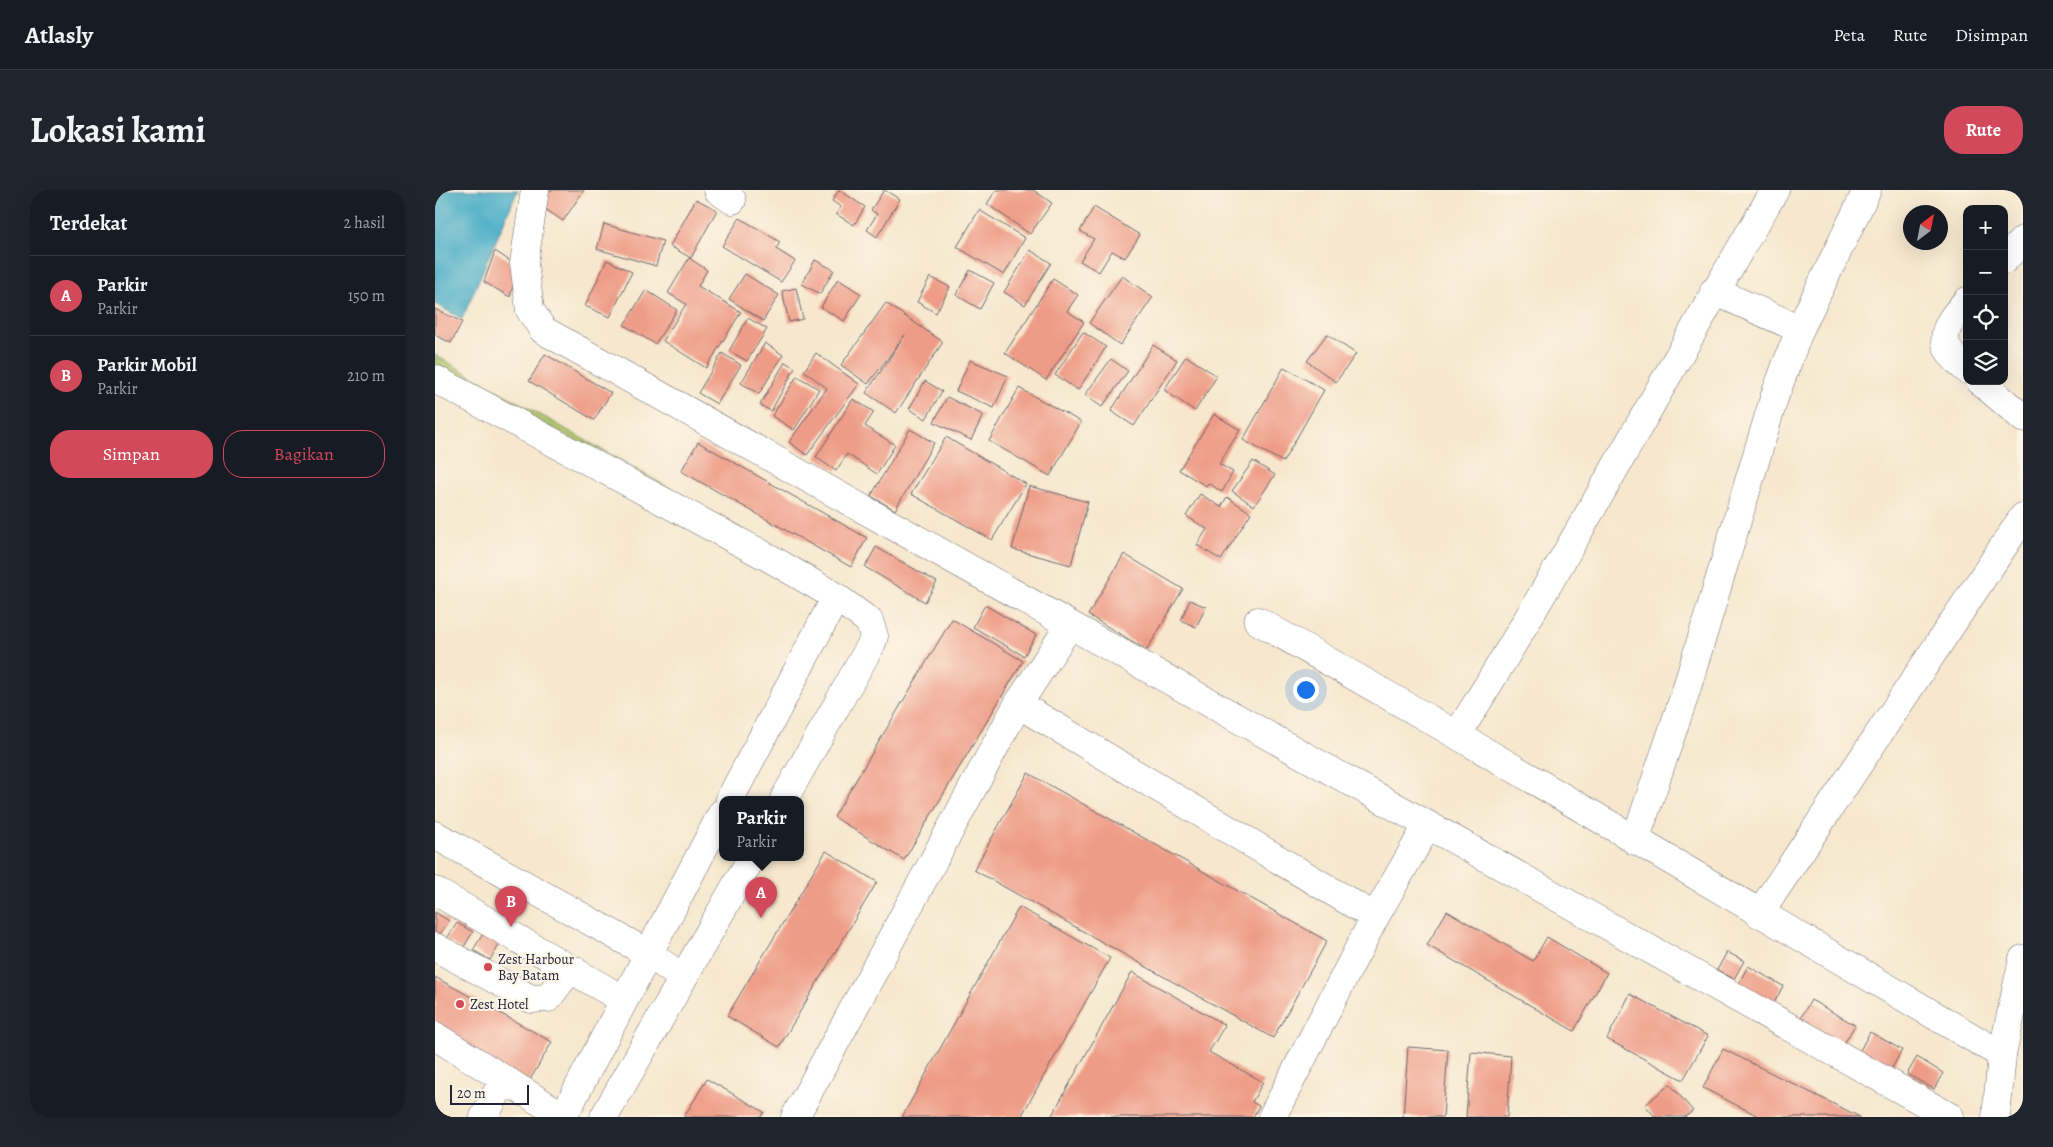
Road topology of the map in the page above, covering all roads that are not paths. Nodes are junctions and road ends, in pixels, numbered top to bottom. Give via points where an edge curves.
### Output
1 (535, 190) edge
2 (1775, 190) edge
3 (1867, 190) edge
4 (2023, 240) edge
5 (2008, 256) edge
6 (1714, 291) junction
7 (1963, 306) edge
8 (1800, 329) junction
9 (1963, 367) edge
10 (435, 379) edge
11 (1984, 385) edge
12 (2023, 418) edge
13 (2023, 516) edge
14 (836, 597) junction
15 (1258, 621) dead end
16 (1069, 626) junction
17 (1019, 704) junction
18 (1457, 735) junction
19 (732, 796) edge
20 (786, 796) edge
21 (719, 819) edge
22 (1427, 826) junction
23 (435, 835) edge
24 (1635, 841) junction
25 (749, 861) edge
26 (435, 891) edge
27 (1759, 914) junction
28 (1375, 917) junction
29 (435, 947) edge
30 (649, 954) junction
31 (2023, 959) edge
32 (574, 970) junction
33 (683, 978) junction
34 (624, 1000) junction
35 (435, 1036) edge
36 (2002, 1055) junction
37 (504, 1079) junction
38 (563, 1116) edge
39 (484, 1117) edge
40 (604, 1117) edge
41 (795, 1117) edge
42 (1272, 1117) edge
43 (1950, 1117) edge
44 (1996, 1117) edge

1 - 16 main road via 524,263 530,310 543,330
2 - 6 main road
3 - 8 main road
4 - 5 main road
6 - 8 main road
6 - 18 main road via 1511,650
7 - 9 main road via 1947,327 1945,343 1950,356
8 - 24 main road via 1775,396 1684,697
10 - 14 main road
11 - 12 main road
13 - 27 main road
14 - 19 main road
14 - 20 main road via 869,621 874,636
15 - 18 main road
16 - 17 main road
16 - 22 main road
17 - 28 main road
17 - 41 main road
18 - 24 main road
21 - 30 main road
22 - 28 main road
22 - 43 main road
23 - 30 main road
24 - 27 main road
25 - 33 main road
26 - 32 main road
27 - 36 main road
28 - 42 main road
29 - 32 main road via 531,999 548,998 564,977
30 - 33 main road
30 - 34 main road
31 - 36 main road
32 - 34 main road
33 - 40 main road
34 - 38 main road
35 - 37 main road
36 - 44 main road
37 - 38 main road
37 - 39 main road

